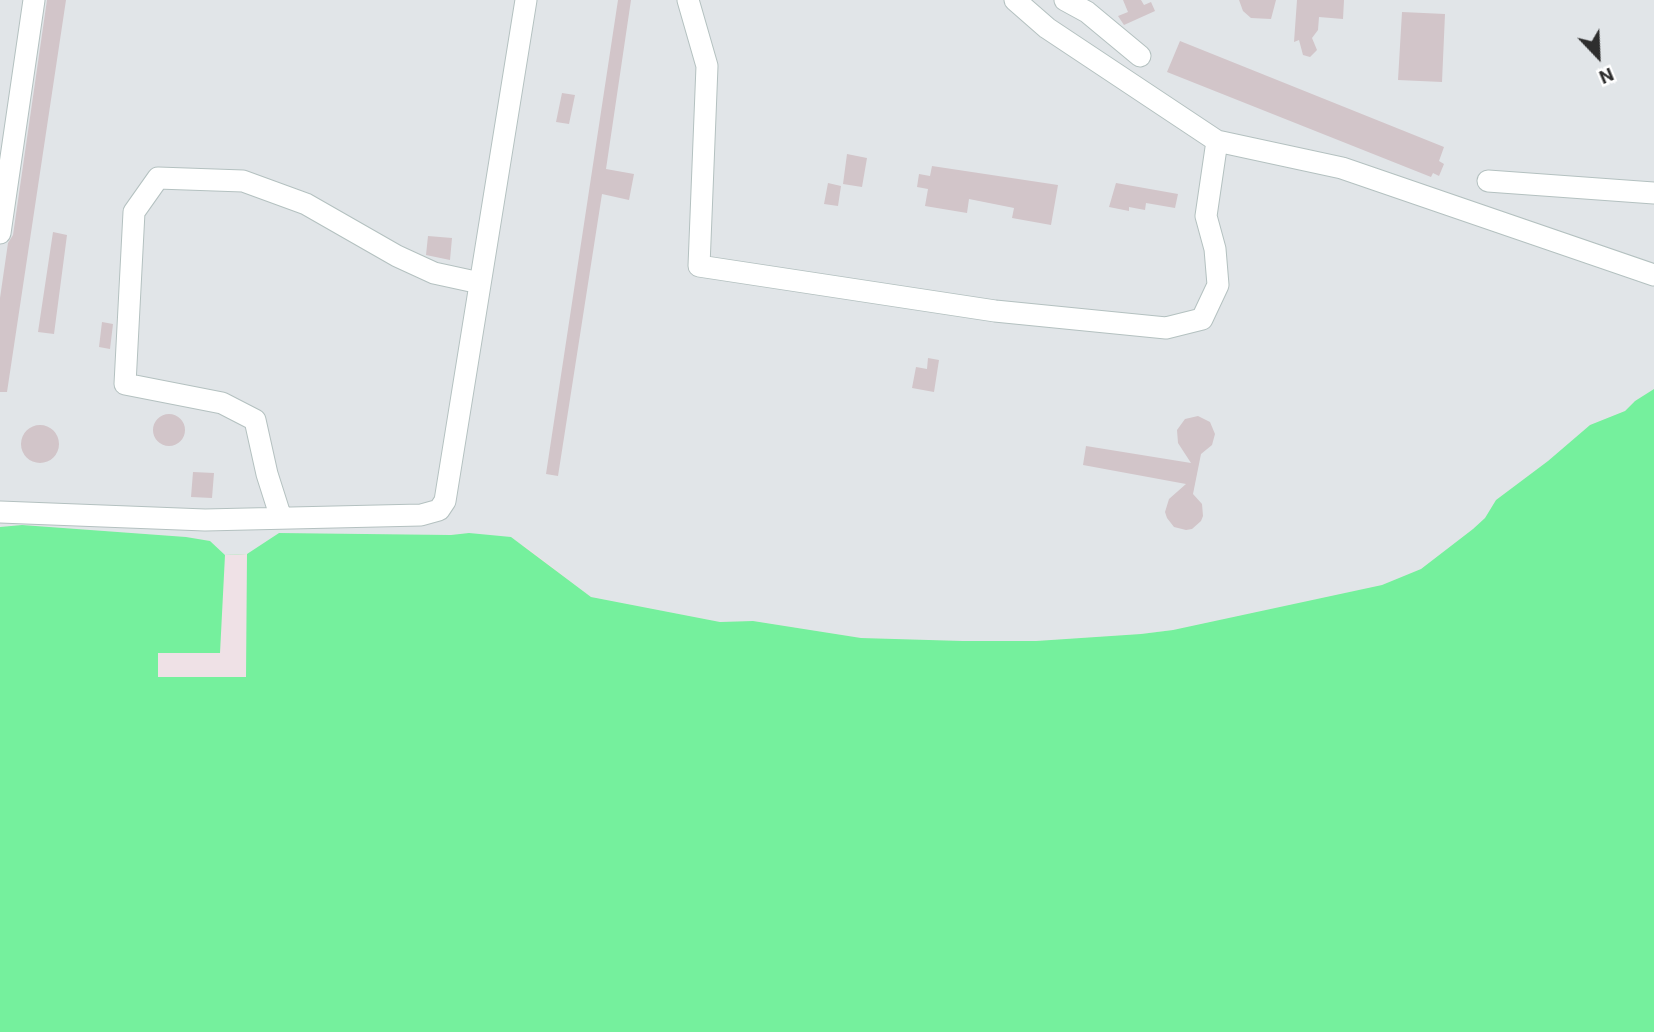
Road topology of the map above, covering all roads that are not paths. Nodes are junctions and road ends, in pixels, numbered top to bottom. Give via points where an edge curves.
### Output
1 (34, 0) edge
2 (526, 0) edge
3 (688, 0) edge
4 (1015, 0) edge
5 (1065, 0) edge
6 (1140, 56) dead end
7 (9, 113) edge
8 (1217, 141) junction
9 (1488, 181) dead end
10 (1654, 193) edge
11 (0, 233) edge
12 (1654, 275) edge
13 (480, 283) junction
14 (0, 512) edge
15 (281, 518) junction

1 - 7 lane
2 - 13 lane
3 - 8 lane via 708,66 699,266 995,311 1166,328 1202,319 1218,285 1206,216
4 - 8 lane via 1047,28
5 - 6 lane via 1087,12
7 - 11 lane
8 - 12 lane via 1342,168
9 - 10 lane
13 - 15 lane via 445,501 439,509 421,515
13 - 15 lane via 434,273 306,204 243,181 158,178 134,212 125,384 222,403 256,420
14 - 15 lane via 205,520

